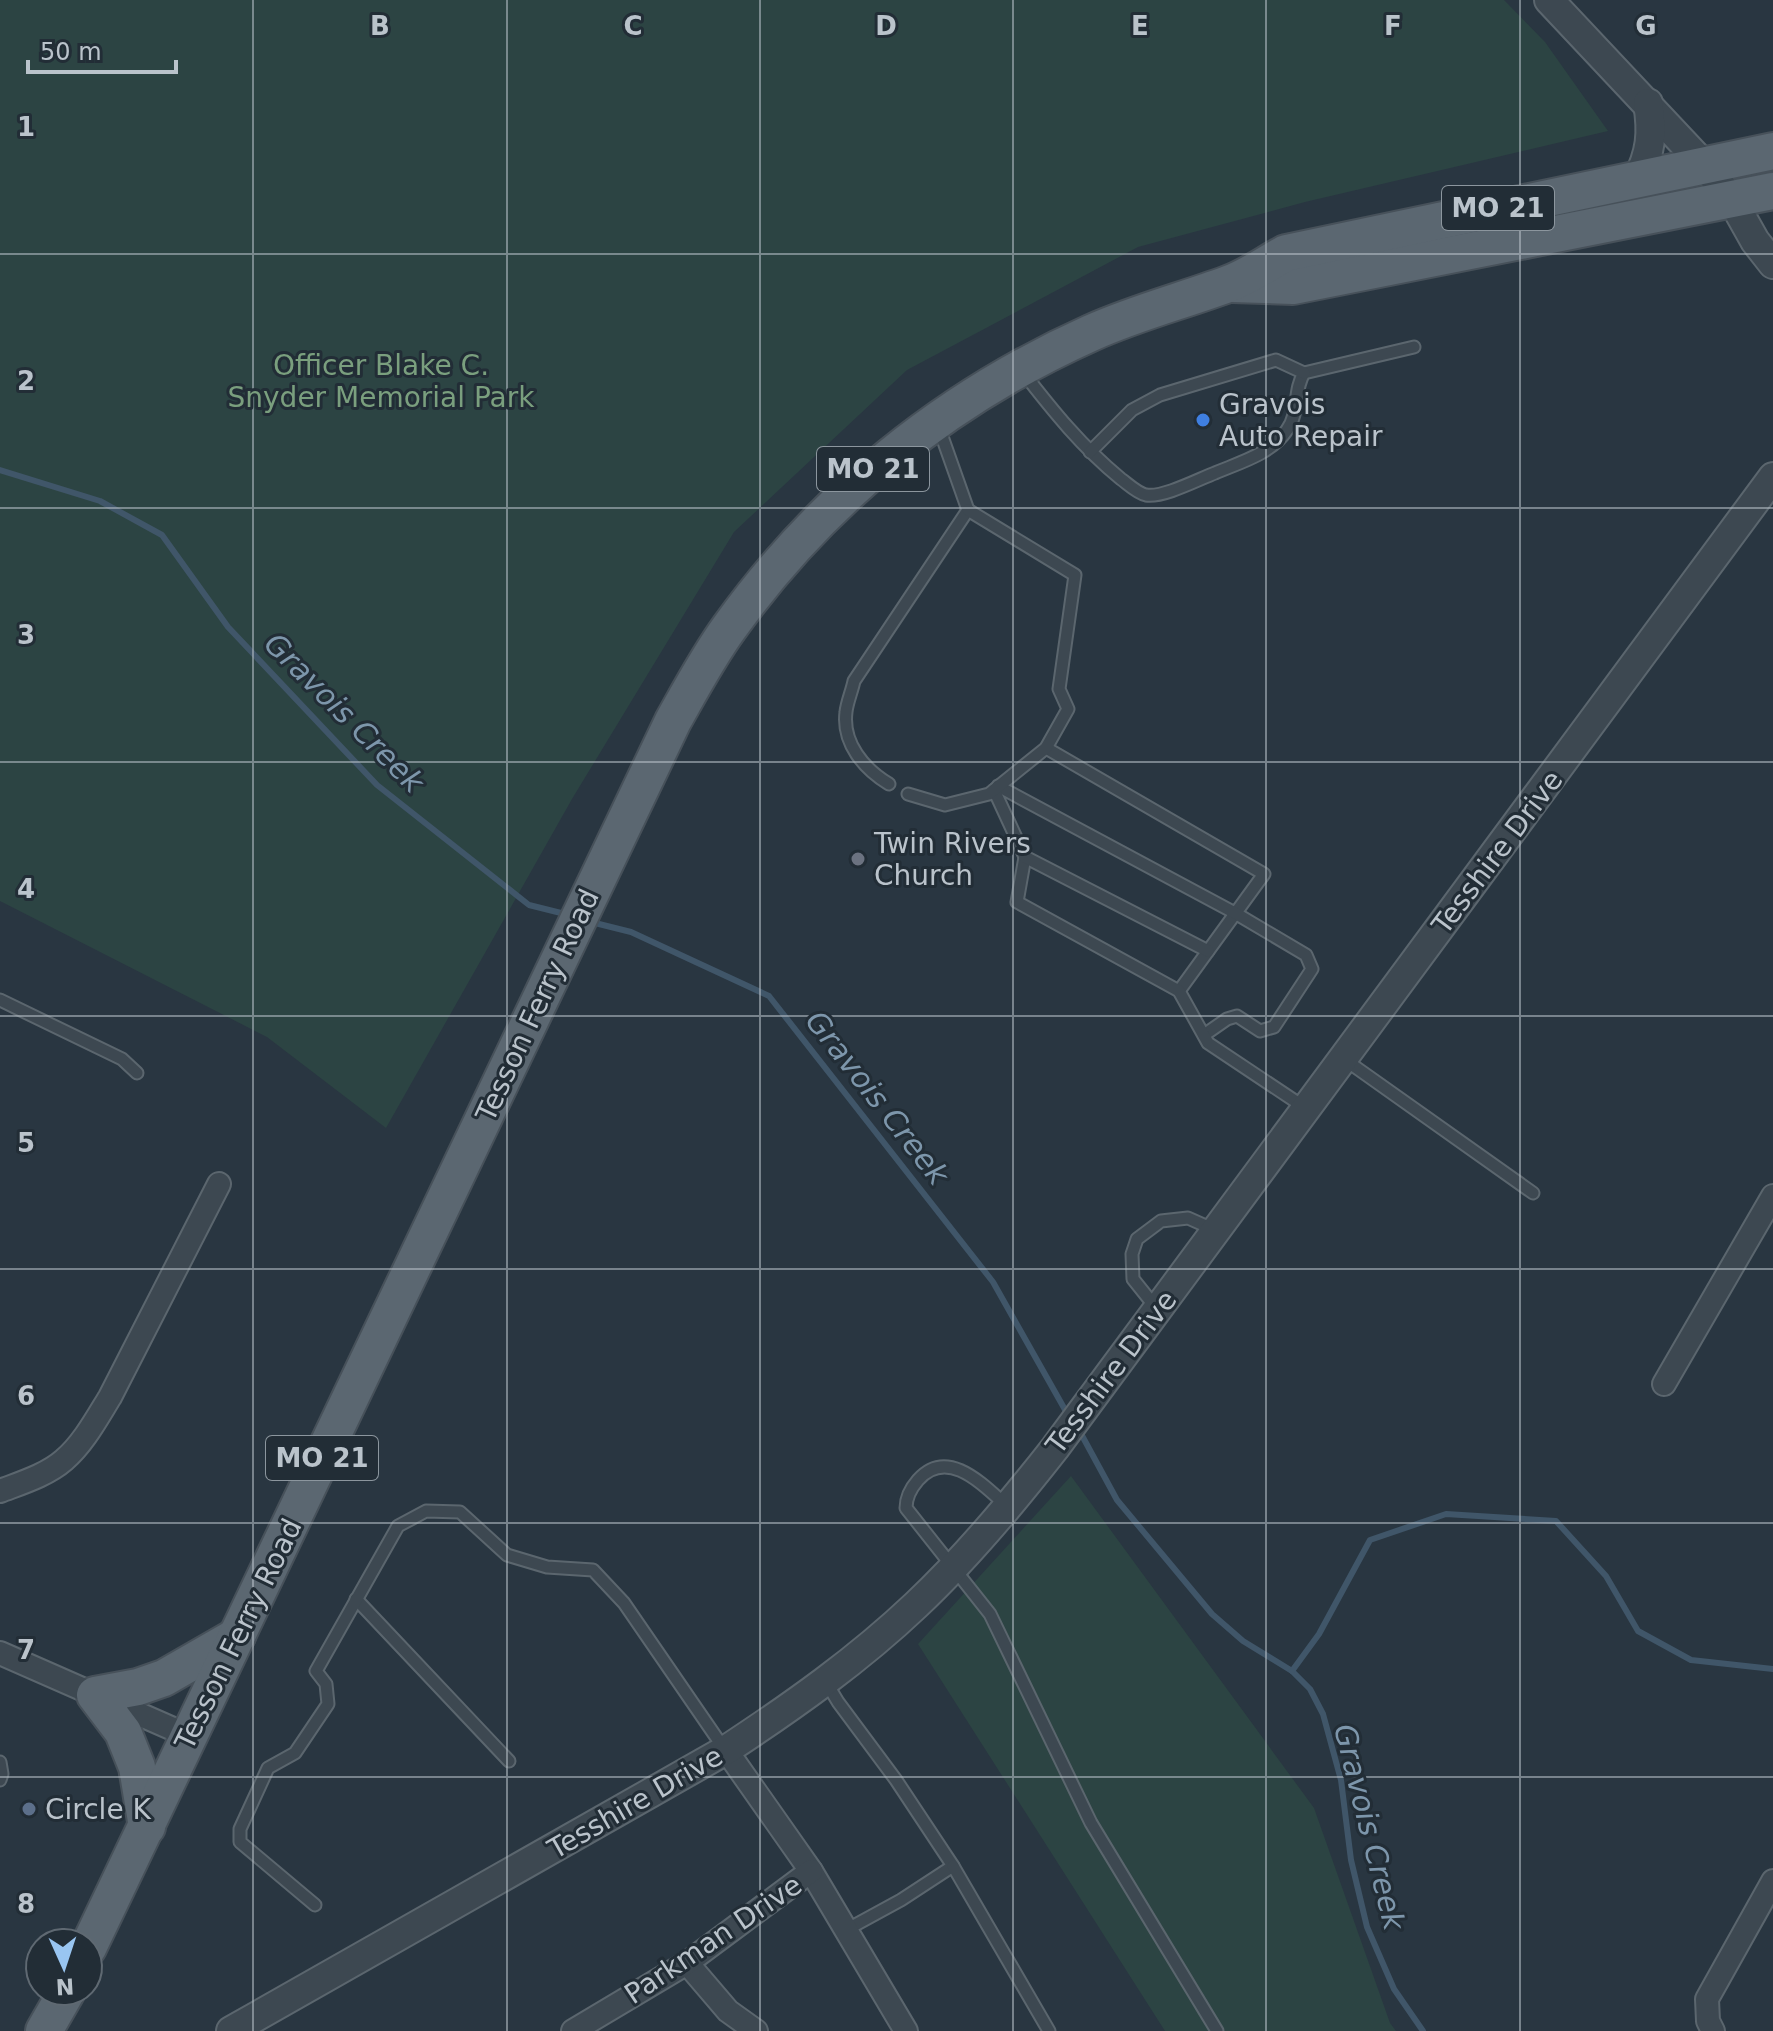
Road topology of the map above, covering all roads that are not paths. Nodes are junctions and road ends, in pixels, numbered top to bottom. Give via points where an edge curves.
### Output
1 (1549, 0) edge
2 (1648, 103) junction
3 (1773, 151) edge
4 (1705, 166) junction
5 (1637, 180) junction
6 (1773, 191) edge
7 (1732, 200) junction
8 (1773, 264) edge
9 (1230, 284) junction
10 (1414, 347) dead end
11 (1020, 367) junction
12 (1304, 373) junction
13 (937, 419) junction
14 (1090, 452) junction
15 (1773, 477) edge
16 (968, 510) junction
17 (1046, 748) junction
18 (889, 784) dead end
19 (994, 790) junction
20 (908, 794) dead end
21 (1025, 857) junction
22 (1235, 913) junction
23 (1208, 951) junction
24 (1179, 991) junction
25 (0, 1000) edge
26 (1204, 1035) junction
27 (1343, 1059) junction
28 (137, 1073) dead end
29 (1306, 1108) junction
30 (219, 1184) dead end
31 (1533, 1193) dead end
32 (1773, 1196) edge
33 (1216, 1230) junction
34 (1158, 1309) junction
35 (1664, 1384) dead end
36 (0, 1491) edge
37 (1008, 1508) junction
38 (953, 1567) junction
39 (356, 1599) junction
40 (237, 1636) junction
41 (0, 1653) edge
42 (826, 1681) junction
43 (95, 1695) junction
44 (189, 1736) junction
45 (726, 1750) junction
46 (509, 1761) dead end
47 (0, 1762) edge
48 (0, 1780) edge
49 (147, 1827) junction
50 (953, 1866) junction
51 (811, 1871) junction
52 (1773, 1881) edge
53 (315, 1905) dead end
54 (98, 1927) edge
55 (846, 1930) junction
56 (687, 1963) junction
57 (58, 2007) edge
58 (44, 2031) edge
59 (231, 2031) edge
60 (573, 2031) edge
61 (756, 2031) edge
62 (906, 2031) edge
63 (1049, 2031) edge
64 (1217, 2031) edge
65 (1713, 2031) edge

1 - 2 street
2 - 4 street
2 - 5 street via 1651,144
3 - 4 main road, Tesson Ferry Road / MO 21
4 - 5 main road, Tesson Ferry Road / MO 21
4 - 7 street
5 - 9 main road, Tesson Ferry Road / MO 21 via 1286,253
6 - 7 main road, Tesson Ferry Road / MO 21
7 - 8 street
7 - 9 main road, Tesson Ferry Road / MO 21 via 1293,286
9 - 11 main road, Tesson Ferry Road / MO 21 via 1137,314
10 - 12 lane
11 - 13 main road, Tesson Ferry Road / MO 21
11 - 14 lane
12 - 14 lane via 1276,360 1160,395 1132,410
12 - 14 lane via 1297,386 1297,408 1273,446 1166,492 1147,495 1132,488
13 - 16 lane
13 - 40 main road, Tesson Ferry Road / MO 21 via 795,545 702,670 637,795
15 - 27 street, Tesshire Drive
16 - 17 lane via 1075,575 1059,689 1068,709
16 - 18 lane via 854,681 846,713 851,746 870,773
17 - 19 lane
17 - 22 lane via 1264,874
19 - 20 lane via 945,805
19 - 21 lane
19 - 22 lane
21 - 23 lane
21 - 24 lane via 1017,902
22 - 23 lane
22 - 26 lane via 1306,955 1312,969 1274,1027 1260,1031 1237,1016
23 - 24 lane
24 - 26 lane
25 - 28 lane via 122,1059
26 - 29 lane via 1208,1043
27 - 29 street, Tesshire Drive
27 - 31 lane
29 - 33 street, Tesshire Drive
30 - 36 street via 93,1424 64,1460
32 - 35 street
33 - 34 street, Tesshire Drive
33 - 34 lane via 1188,1218 1161,1221 1137,1239 1133,1279
34 - 37 street, Tesshire Drive
37 - 38 street, Tesshire Drive
37 - 38 lane via 960,1469 936,1466 911,1487 906,1508
38 - 42 street, Tesshire Drive
38 - 64 lane via 990,1614 1091,1823
39 - 45 lane via 398,1526 426,1511 460,1512 507,1555 547,1567 593,1570 624,1603
39 - 46 lane
39 - 53 lane via 316,1671 326,1684 328,1704 295,1753 268,1768 240,1829 240,1842
40 - 43 main road via 164,1678
40 - 44 main road, Tesson Ferry Road / MO 21
41 - 43 street
42 - 45 street, Tesshire Drive
42 - 50 lane
43 - 44 street
43 - 49 main road via 123,1732 137,1767
44 - 49 main road, Tesson Ferry Road / MO 21
45 - 51 street
45 - 59 street, Tesshire Drive
47 - 48 lane
49 - 54 main road, Tesson Ferry Road / MO 21
50 - 55 lane
50 - 63 lane
51 - 55 street
51 - 56 street, Parkman Drive
52 - 65 street via 1707,1999
55 - 62 street
56 - 60 street, Parkman Drive
56 - 61 street via 728,2011
57 - 58 main road

